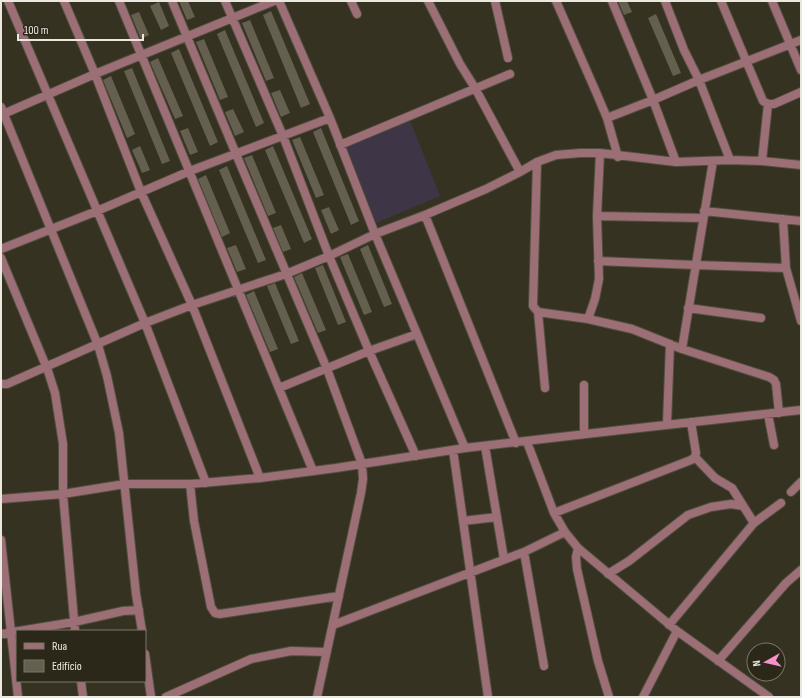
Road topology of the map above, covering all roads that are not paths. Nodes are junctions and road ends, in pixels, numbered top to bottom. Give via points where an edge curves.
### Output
1 (8, 1) edge
2 (64, 1) edge
3 (119, 1) edge
4 (172, 1) edge
5 (225, 1) edge
6 (274, 1) edge
7 (279, 1) edge
8 (351, 1) edge
9 (428, 1) edge
10 (496, 1) edge
11 (556, 1) edge
12 (612, 1) edge
13 (665, 1) edge
14 (721, 1) edge
15 (772, 1) edge
16 (357, 14) dead end
17 (232, 18) junction
18 (188, 36) junction
19 (801, 40) edge
20 (790, 44) junction
21 (141, 56) junction
22 (508, 58) dead end
23 (746, 62) junction
24 (801, 70) edge
25 (94, 74) junction
26 (510, 74) dead end
27 (699, 80) junction
28 (475, 88) junction
29 (801, 92) edge
30 (48, 94) junction
31 (653, 100) junction
32 (768, 104) junction
33 (2, 112) edge
34 (330, 118) junction
35 (607, 118) junction
36 (283, 136) junction
37 (340, 145) junction
38 (236, 154) junction
39 (600, 154) junction
40 (618, 156) junction
41 (730, 160) junction
42 (713, 161) junction
43 (762, 161) junction
44 (536, 162) junction
45 (676, 162) junction
46 (801, 165) edge
47 (190, 171) junction
48 (520, 172) junction
49 (141, 192) junction
50 (98, 211) junction
51 (704, 214) junction
52 (425, 215) junction
53 (597, 216) junction
54 (783, 219) junction
55 (801, 221) edge
56 (51, 230) junction
57 (375, 234) junction
58 (1, 249) edge
59 (329, 256) junction
60 (1, 258) edge
61 (598, 261) junction
62 (695, 266) junction
63 (786, 268) junction
64 (286, 274) junction
65 (239, 289) junction
66 (192, 305) junction
67 (688, 308) junction
68 (538, 312) junction
69 (761, 318) dead end
70 (588, 319) junction
71 (801, 321) edge
72 (145, 324) junction
73 (417, 334) junction
74 (670, 344) junction
75 (98, 345) junction
76 (682, 349) junction
77 (369, 351) junction
78 (47, 367) junction
79 (327, 369) junction
80 (1, 384) edge
81 (584, 385) dead end
82 (279, 388) junction
83 (545, 388) dead end
84 (801, 410) edge
85 (779, 413) junction
86 (768, 414) junction
87 (691, 422) junction
88 (667, 424) junction
89 (584, 434) junction
90 (527, 442) junction
91 (516, 443) junction
92 (774, 445) dead end
93 (485, 446) junction
94 (465, 448) junction
95 (453, 450) junction
96 (416, 456) junction
97 (694, 457) junction
98 (362, 464) junction
99 (313, 471) junction
100 (260, 478) junction
101 (801, 482) edge
102 (206, 483) junction
103 (125, 484) junction
104 (190, 484) junction
105 (791, 492) dead end
106 (63, 494) junction
107 (1, 499) edge
108 (780, 503) dead end
109 (744, 506) junction
110 (554, 513) junction
111 (497, 517) junction
112 (463, 521) junction
113 (754, 523) junction
114 (565, 532) junction
115 (1, 540) edge
116 (578, 548) junction
117 (524, 552) junction
118 (504, 559) junction
119 (801, 570) edge
120 (470, 572) junction
121 (608, 574) junction
122 (339, 596) junction
123 (139, 610) junction
124 (74, 622) junction
125 (669, 625) junction
126 (333, 626) junction
127 (24, 630) edge
128 (75, 630) edge
129 (142, 630) edge
130 (16, 631) edge
131 (677, 631) junction
132 (12, 632) junction
133 (1, 634) edge
134 (326, 652) junction
135 (718, 661) junction
136 (146, 663) edge
137 (544, 666) dead end
138 (16, 675) edge
139 (17, 682) edge
140 (81, 682) edge
141 (18, 697) edge
142 (83, 697) edge
143 (150, 697) edge
144 (166, 697) edge
145 (317, 697) edge
146 (488, 697) edge
147 (609, 697) edge
148 (643, 697) edge
149 (769, 697) edge

1 - 30 street
2 - 25 street
3 - 21 street
4 - 18 street
5 - 17 street
6 - 17 street
7 - 34 street
8 - 16 street
9 - 28 street
10 - 22 street
11 - 35 street
12 - 31 street
13 - 27 street via 681,44
14 - 23 street
15 - 20 street
17 - 18 street
17 - 36 street
18 - 21 street
18 - 38 street
19 - 20 street
20 - 23 street
20 - 24 street
21 - 25 street
21 - 47 street
23 - 27 street
23 - 32 street via 763,101
25 - 30 street
25 - 49 street
26 - 28 street
27 - 31 street
27 - 41 street
28 - 37 street
28 - 48 street
29 - 32 street via 774,104
30 - 33 street
30 - 50 street
31 - 35 street
31 - 45 street
32 - 43 street
33 - 56 street
34 - 36 street
34 - 37 street
35 - 40 street
36 - 38 street
36 - 59 street
37 - 57 street
38 - 47 street
38 - 64 street
39 - 40 street
39 - 44 street via 556,155
39 - 53 street
40 - 45 street
41 - 42 street
41 - 43 street
42 - 45 street
42 - 51 street
43 - 46 street
44 - 48 street
44 - 68 street via 532,299 533,306
47 - 49 street
47 - 65 street
48 - 52 street
49 - 50 street
49 - 66 street
50 - 56 street
50 - 72 street
51 - 53 street
51 - 54 street
51 - 62 street
52 - 57 street
52 - 91 street
53 - 61 street
54 - 55 street
54 - 63 street
56 - 58 street
56 - 75 street
57 - 59 street
57 - 73 street
59 - 64 street
59 - 77 street
60 - 78 street
61 - 62 street
61 - 70 street via 598,288
62 - 63 street
62 - 67 street
63 - 71 street
64 - 65 street
64 - 79 street
65 - 66 street
65 - 82 street
66 - 72 street
66 - 100 street
67 - 69 street
67 - 76 street
68 - 70 street
68 - 83 street
70 - 74 street via 632,329
72 - 75 street
72 - 102 street
73 - 77 street
73 - 94 street
74 - 76 street
74 - 88 street
75 - 78 street
75 - 103 street via 117,426
76 - 85 street via 774,380
77 - 79 street
77 - 96 street
78 - 80 street via 7,384
78 - 106 street via 55,393 63,444
79 - 82 street
79 - 98 street
81 - 89 street
82 - 99 street
84 - 85 street
85 - 86 street
86 - 87 street
86 - 92 street
87 - 88 street
87 - 97 street via 696,453
88 - 89 street
89 - 90 street
90 - 91 street
90 - 110 street
91 - 93 street
93 - 94 street
93 - 111 street
94 - 95 street
95 - 96 street
95 - 112 street
96 - 98 street
97 - 109 street via 716,478 732,488
97 - 110 street
98 - 99 street
98 - 122 street via 361,493
99 - 100 street
100 - 102 street
101 - 105 street
102 - 104 street
103 - 104 street
103 - 106 street
103 - 123 street
104 - 122 street via 197,539 211,607 215,613
106 - 107 street
106 - 124 street
108 - 113 street
109 - 113 street
109 - 121 street via 731,504 711,507 688,515 629,561
110 - 114 street
111 - 112 street
111 - 118 street
112 - 120 street
113 - 125 street
114 - 116 street
114 - 117 street
115 - 132 street
116 - 121 street
116 - 147 street via 577,569
117 - 118 street
117 - 137 street
118 - 120 street
119 - 135 street via 786,583
120 - 126 street
120 - 146 street
121 - 125 street
122 - 126 street
123 - 124 street
123 - 129 street
124 - 127 street
124 - 128 street
125 - 131 street
126 - 134 street
130 - 132 street
131 - 135 street
131 - 148 street
132 - 133 street
132 - 138 street
134 - 144 street via 290,651 251,659
134 - 145 street
135 - 149 street
136 - 143 street
139 - 141 street
140 - 142 street

